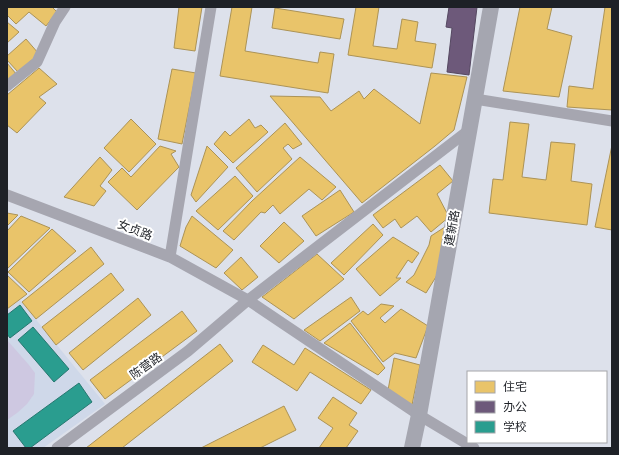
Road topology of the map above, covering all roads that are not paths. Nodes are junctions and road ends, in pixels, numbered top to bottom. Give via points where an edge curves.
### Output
1 (65, 7) edge
2 (212, 7) edge
3 (490, 7) edge
4 (7, 86) edge
5 (475, 100) junction
6 (612, 121) edge
7 (469, 130) junction
8 (7, 195) edge
9 (170, 257) junction
10 (248, 300) junction
11 (419, 415) junction
12 (57, 448) edge
13 (412, 448) edge
14 (474, 448) edge

1 - 4 street via 55,22 37,62
2 - 9 street
3 - 5 street, 建新路
5 - 6 street
5 - 7 street, 建新路
7 - 10 street, 陈营路
7 - 11 street, 建新路
8 - 9 street, 女贞路
9 - 10 street, 女贞路
10 - 11 street, 女贞路
10 - 12 street, 陈营路 via 188,351
11 - 13 street, 建新路
11 - 14 street, 女贞路

